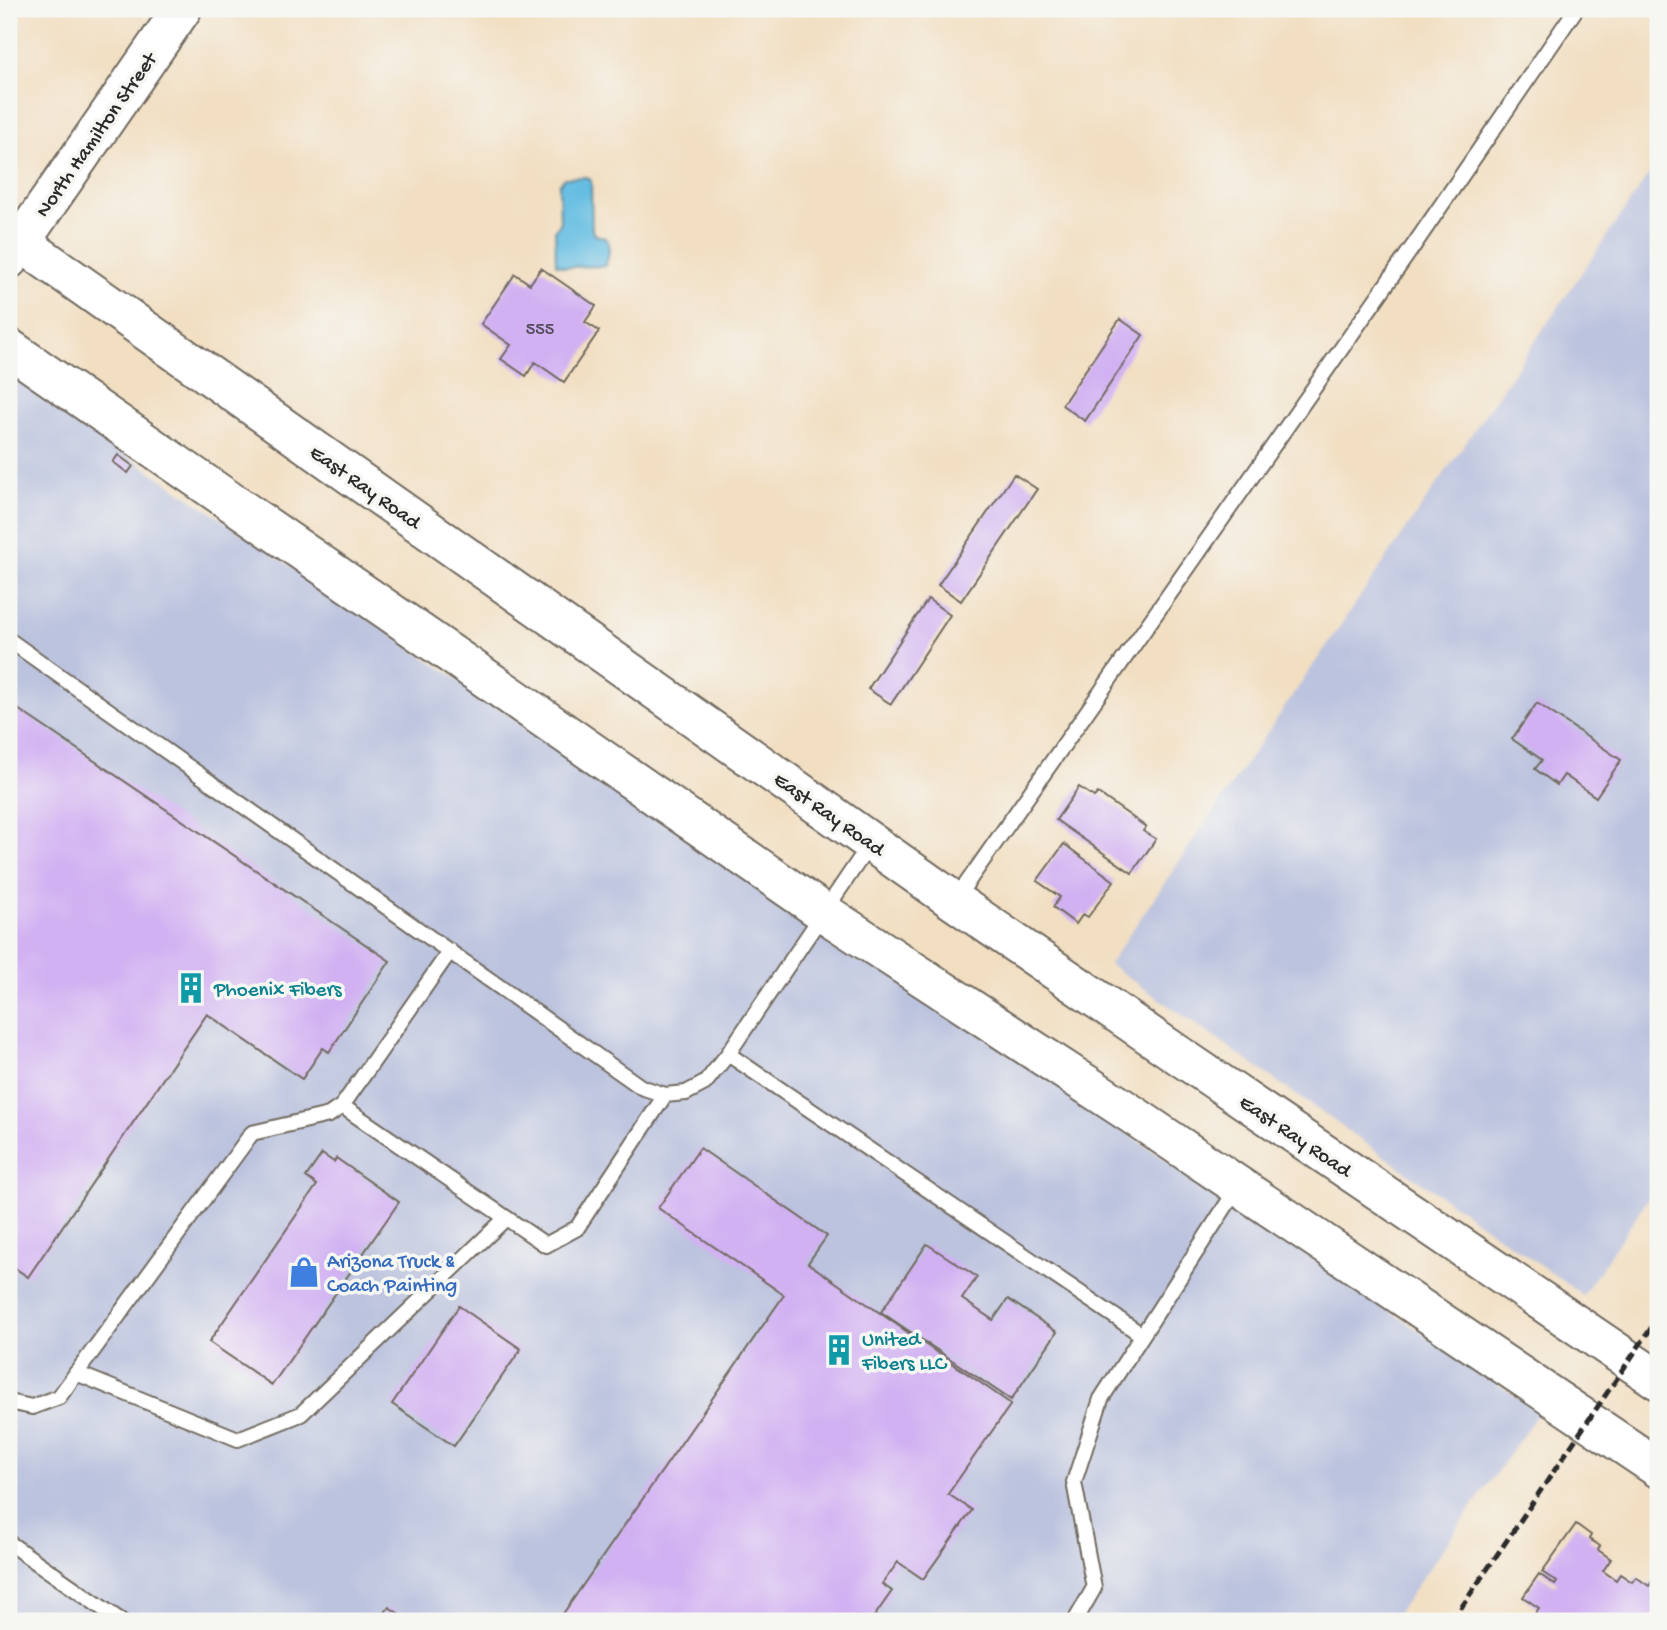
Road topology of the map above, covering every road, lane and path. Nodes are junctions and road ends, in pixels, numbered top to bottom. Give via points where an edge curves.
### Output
1 (182, 9) edge
2 (1576, 9) edge
3 (13, 245) edge
4 (9, 348) edge
5 (9, 640) edge
6 (872, 842) junction
7 (954, 901) junction
8 (823, 912) junction
9 (450, 951) junction
10 (728, 1054) junction
11 (665, 1096) junction
12 (342, 1107) junction
13 (1239, 1185) junction
14 (506, 1218) junction
15 (1142, 1335) junction
16 (76, 1373) junction
17 (1658, 1380) edge
18 (9, 1402) edge
19 (1658, 1468) edge
20 (9, 1543) edge
21 (121, 1621) edge
22 (1075, 1621) edge

1 - 3 main road, North Hamilton Street
2 - 7 lane
3 - 6 main road, East Ray Road
4 - 8 main road
5 - 9 lane
6 - 7 main road, East Ray Road
6 - 8 lane
7 - 17 main road, East Ray Road
8 - 10 lane
8 - 13 main road
9 - 11 lane via 641,1087
9 - 12 lane
10 - 11 lane via 705,1083 686,1093
10 - 15 lane
11 - 14 lane via 577,1228 546,1245
12 - 14 lane
12 - 16 lane via 329,1115 252,1133
13 - 15 lane
13 - 19 main road
14 - 16 lane via 301,1414 238,1439
15 - 22 lane via 1101,1399 1074,1482 1094,1588
16 - 18 lane via 59,1397 32,1407
20 - 21 lane

